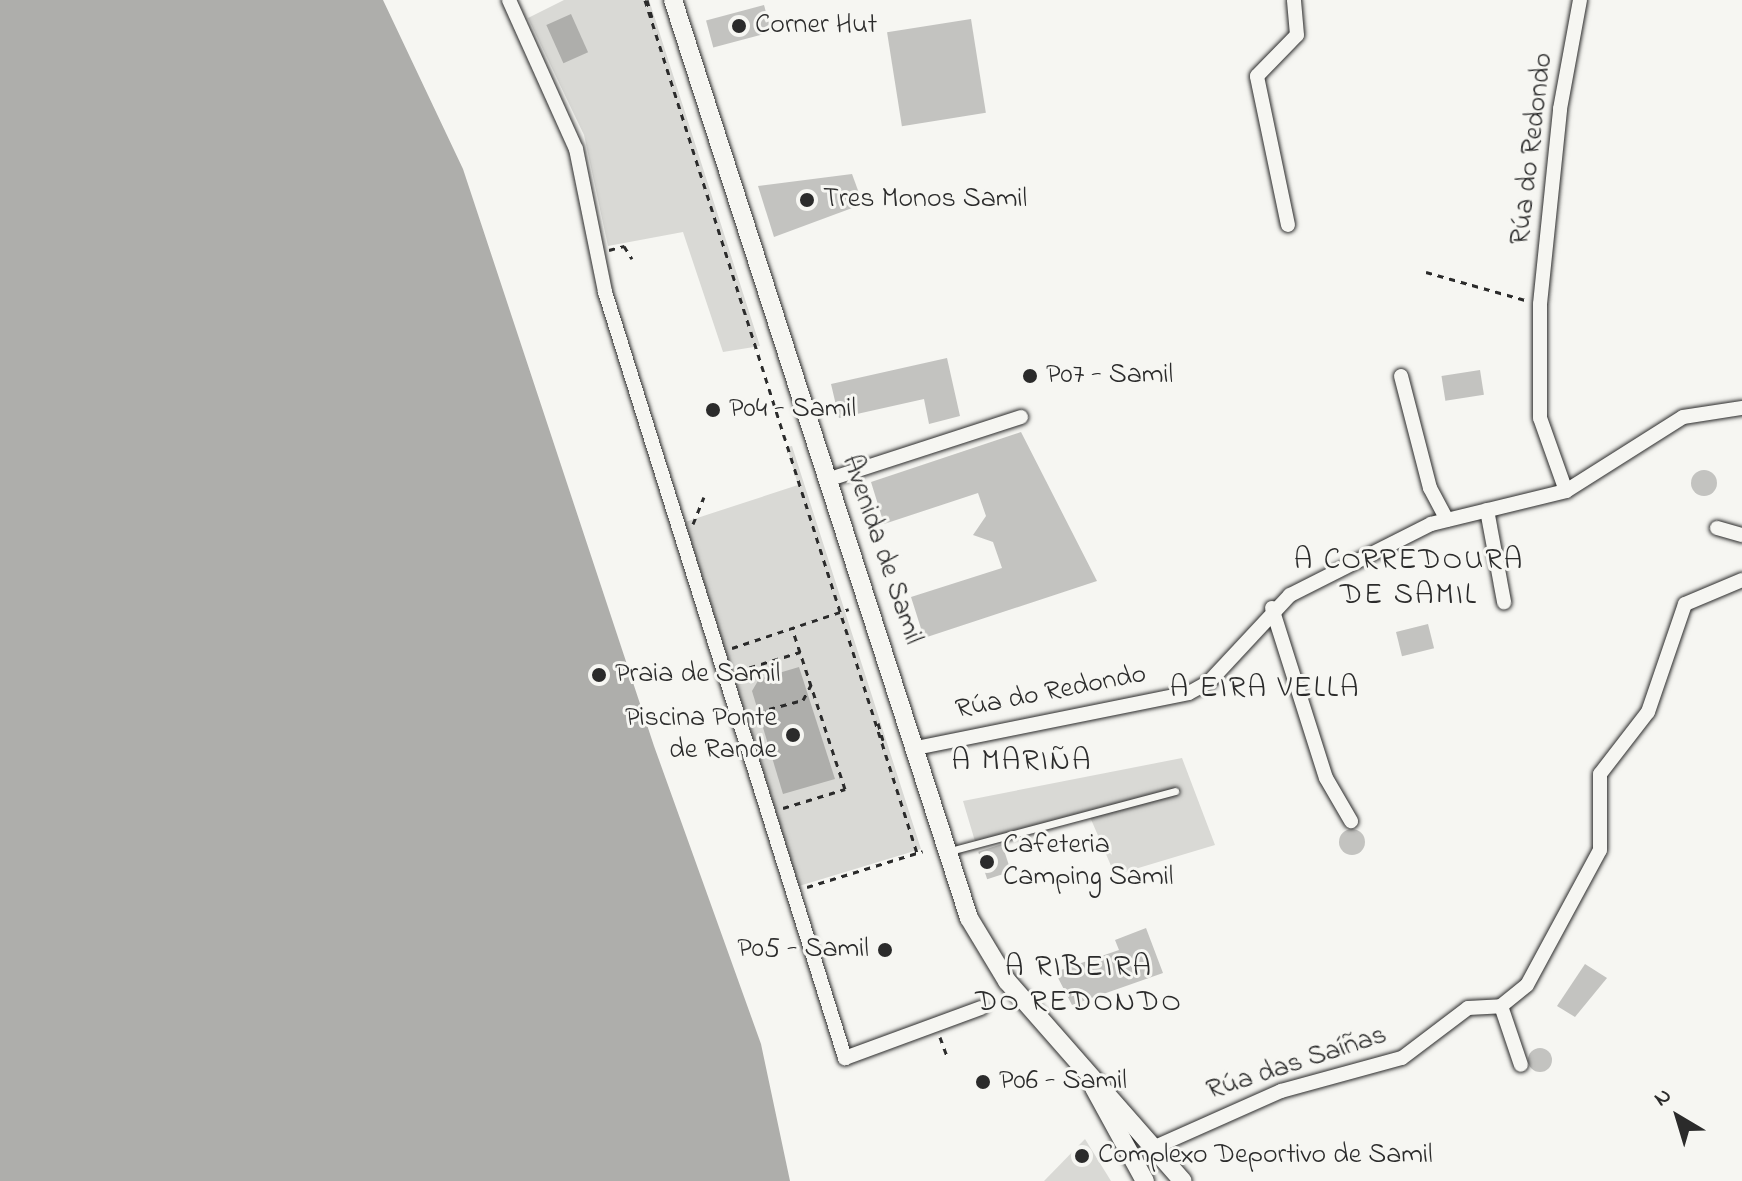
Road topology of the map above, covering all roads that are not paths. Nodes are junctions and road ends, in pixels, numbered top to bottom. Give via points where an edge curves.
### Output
1 (509, 0) edge
2 (673, 0) edge
3 (1294, 0) edge
4 (1580, 0) edge
5 (1288, 225) dead end
6 (1401, 376) dead end
7 (1742, 408) edge
8 (1021, 417) dead end
9 (827, 480) junction
10 (1566, 491) junction
11 (1487, 510) junction
12 (1447, 520) junction
13 (1717, 528) dead end
14 (1742, 535) edge
15 (1742, 580) edge
16 (1504, 602) dead end
17 (1272, 608) junction
18 (916, 748) junction
19 (1175, 791) dead end
20 (1351, 821) dead end
21 (948, 851) junction
22 (1501, 1006) junction
23 (981, 1008) dead end
24 (1521, 1065) dead end
25 (1094, 1088) junction
26 (1155, 1147) junction
27 (1145, 1181) edge
28 (1183, 1181) edge

1 - 23 street via 576,149 597,252 679,530 845,1058
2 - 9 main road, Avenida de Samil
3 - 5 street via 1297,35 1257,76
4 - 10 street, Rúa do Redondo via 1560,109 1540,304 1540,418
6 - 12 street via 1430,488
7 - 10 street, Rúa do Redondo via 1683,417
8 - 9 street
9 - 18 main road, Avenida de Samil
10 - 11 street, Rúa do Redondo
11 - 12 street, Rúa do Redondo
11 - 16 street
12 - 17 street, Rúa do Redondo
13 - 14 street
15 - 22 street via 1685,604 1648,712 1600,774 1600,850 1567,900 1536,973
17 - 18 street, Rúa do Redondo via 1209,682 1189,693
17 - 20 street via 1326,778
18 - 21 main road, Avenida de Samil
19 - 21 lane
21 - 25 main road, Avenida de Samil via 985,951
22 - 24 street
22 - 26 street, Rúa das Saíñas via 1468,1008 1402,1058 1281,1091
25 - 26 main road, Avenida de Samil via 1116,1099
25 - 27 main road, Avenida de Samil
26 - 28 main road, Avenida de Samil

